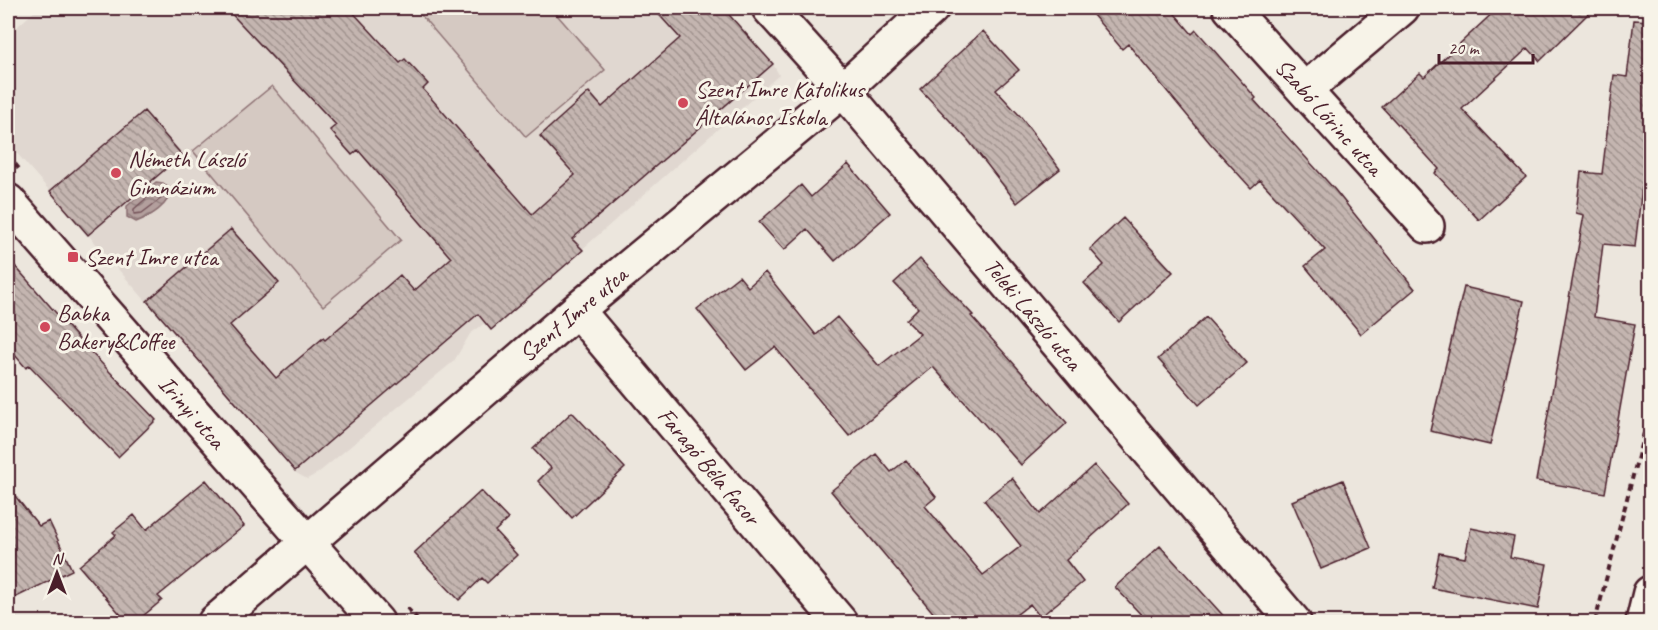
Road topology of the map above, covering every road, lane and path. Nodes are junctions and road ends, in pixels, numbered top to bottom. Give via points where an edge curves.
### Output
1 (769, 8) edge
2 (932, 8) edge
3 (1230, 8) edge
4 (1402, 8) edge
5 (843, 90) junction
6 (1305, 90) junction
7 (8, 201) edge
8 (1427, 226) dead end
9 (577, 310) junction
10 (1650, 410) edge
11 (307, 542) junction
12 (1650, 592) edge
13 (215, 622) edge
14 (377, 622) edge
15 (840, 622) edge
16 (1294, 622) edge
17 (1595, 622) edge
18 (1643, 622) edge

1 - 5 street, Teleki László utca
2 - 5 street, Szent Imre utca
3 - 6 street, Szabó Lőrinc utca
4 - 6 street
5 - 9 street, Szent Imre utca
5 - 16 street, Teleki László utca
6 - 8 street, Szabó Lőrinc utca
7 - 11 street, Irinyi utca
9 - 11 street, Szent Imre utca
9 - 15 street, Faragó Béla fasor
10 - 17 path
11 - 13 street, Szent Imre utca
11 - 14 street, Irinyi utca
12 - 18 street

